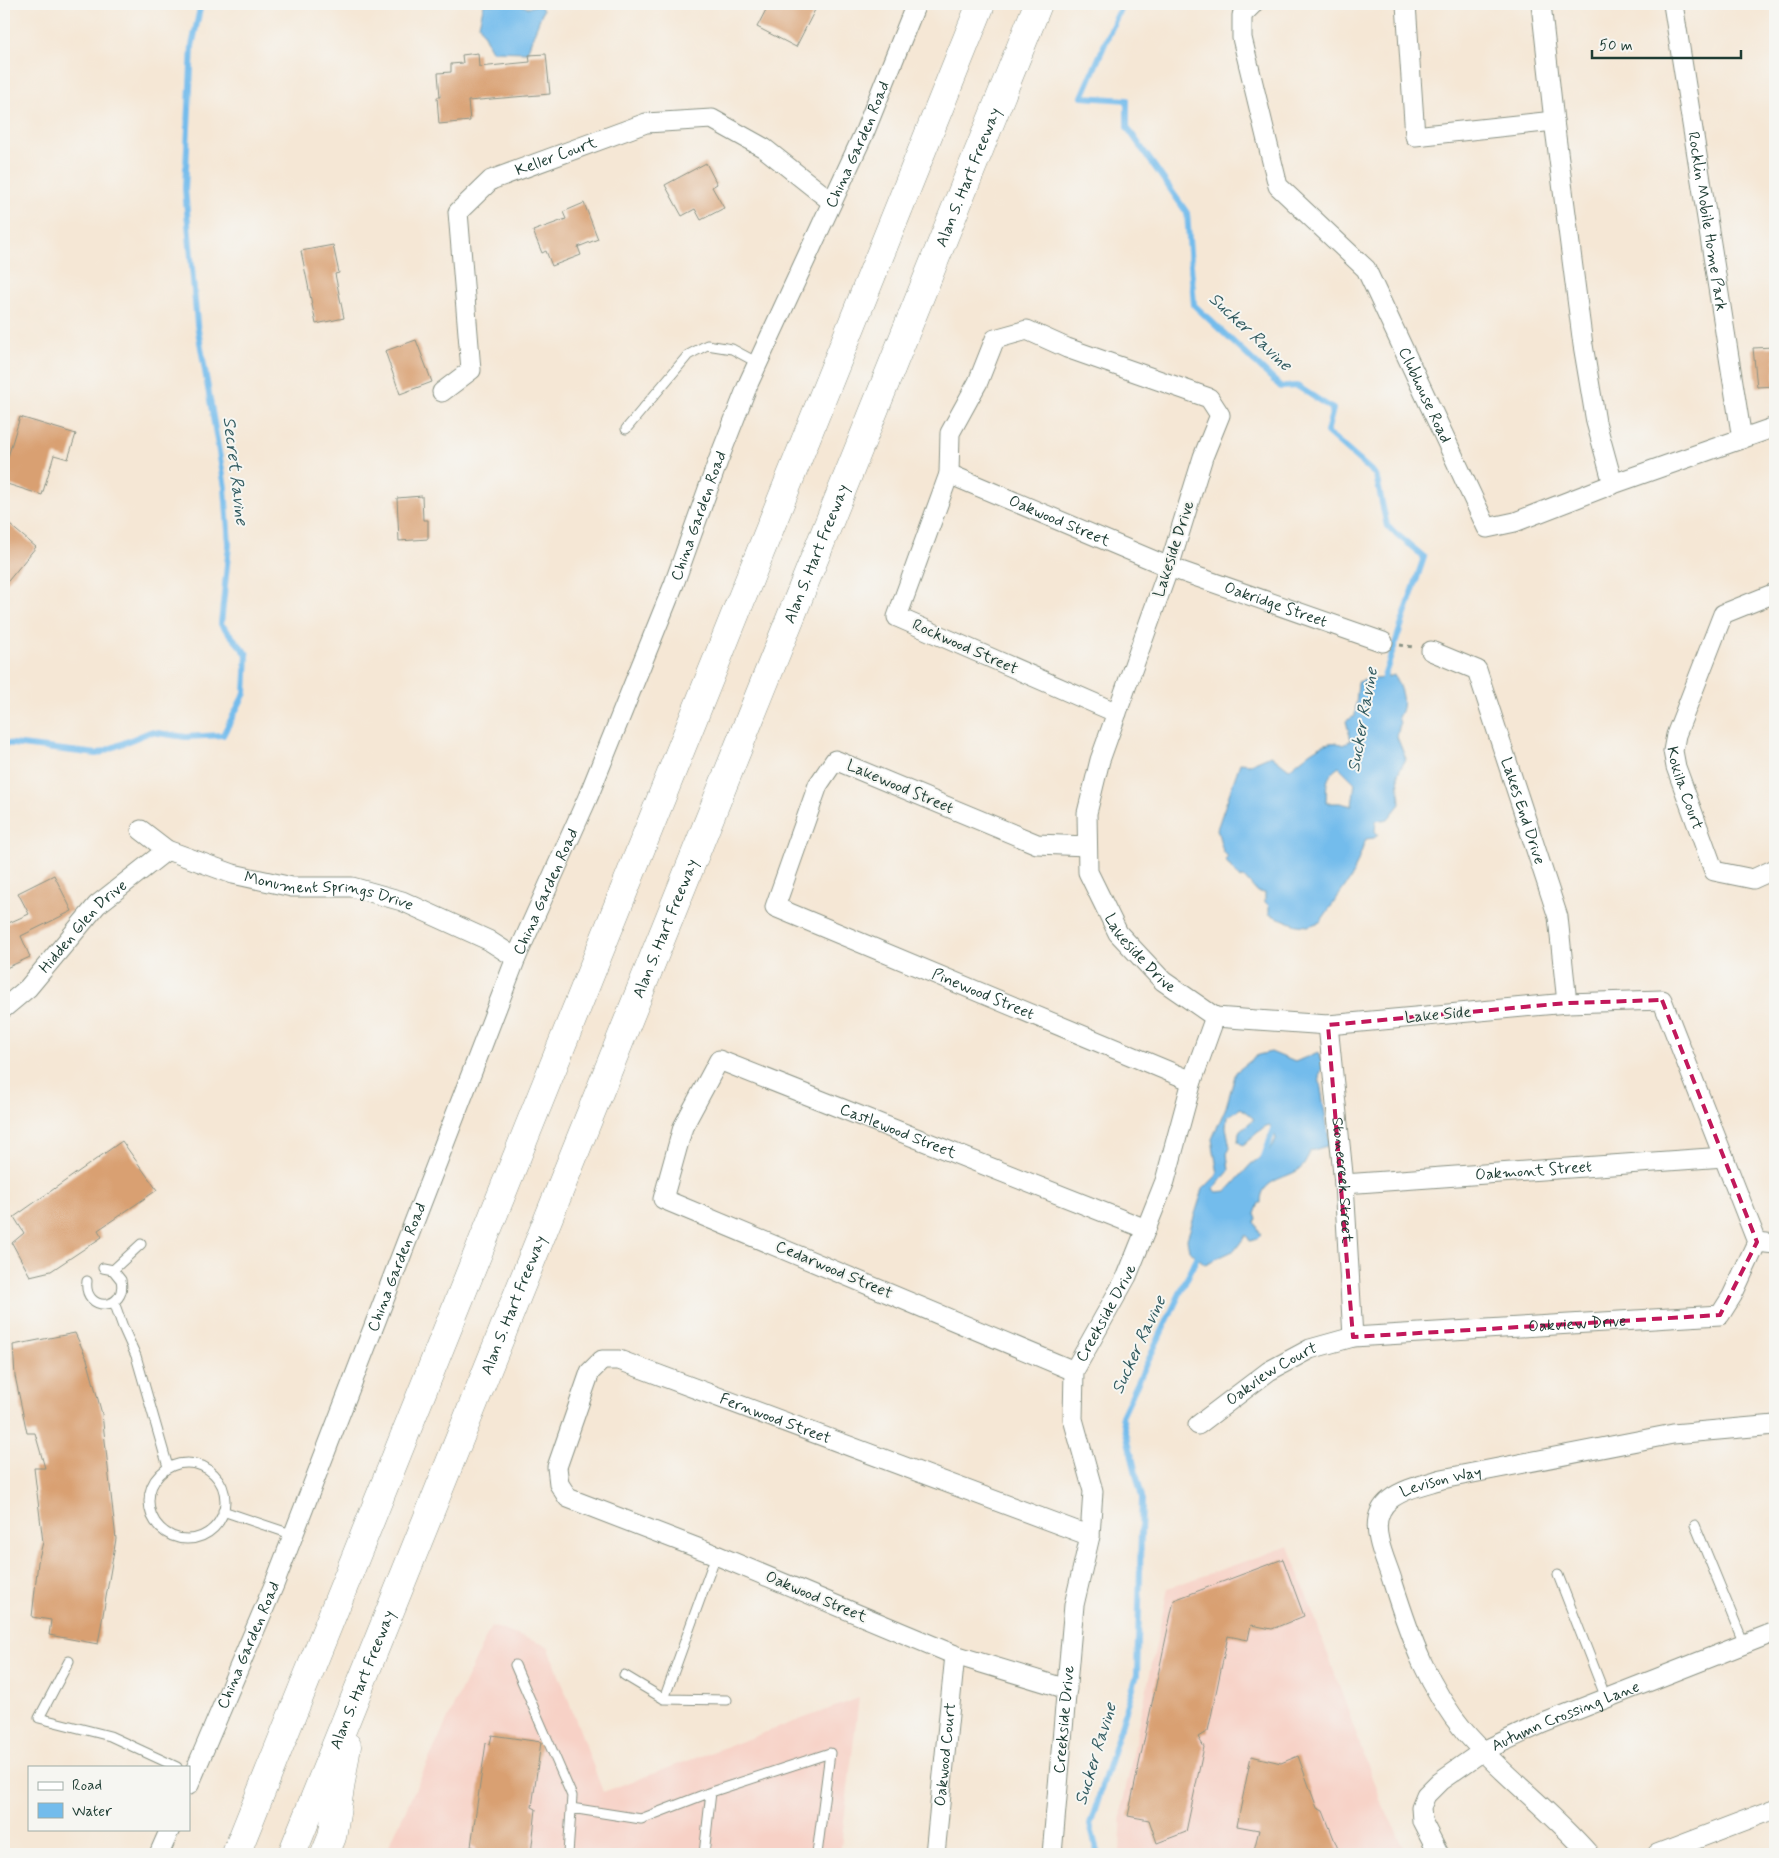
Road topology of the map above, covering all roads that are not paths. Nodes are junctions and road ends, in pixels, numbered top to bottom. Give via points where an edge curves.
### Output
1 (916, 4) edge
2 (981, 4) edge
3 (1038, 4) edge
4 (1253, 4) edge
5 (1406, 4) edge
6 (1541, 4) edge
7 (1673, 4) edge
8 (1554, 121) junction
9 (832, 202) junction
10 (758, 363) junction
11 (442, 392) dead end
12 (1775, 427) edge
13 (626, 429) dead end
14 (1742, 440) junction
15 (949, 474) junction
16 (1613, 484) junction
17 (1169, 568) junction
18 (1775, 593) edge
19 (1383, 642) road end
20 (1431, 651) road end
21 (1117, 713) junction
22 (140, 830) dead end
23 (1087, 846) junction
24 (167, 850) junction
25 (1775, 869) edge
26 (774, 906) joint
27 (516, 958) junction
28 (1567, 1003) junction
29 (4, 1008) edge
30 (1215, 1017) junction
31 (1328, 1025) junction
32 (1192, 1081) junction
33 (683, 1127) joint
34 (1724, 1157) junction
35 (1344, 1184) junction
36 (1146, 1229) junction
37 (1756, 1242) junction
38 (141, 1244) dead end
39 (1775, 1244) edge
40 (103, 1268) dead end
41 (113, 1270) junction
42 (86, 1281) dead end
43 (114, 1302) junction
44 (1353, 1337) junction
45 (1074, 1371) junction
46 (1198, 1425) dead end
47 (1775, 1425) edge
48 (168, 1467) junction
49 (568, 1498) joint
50 (223, 1511) junction
51 (1695, 1525) dead end
52 (294, 1535) junction
53 (1090, 1536) junction
54 (716, 1555) junction
55 (1558, 1575) dead end
56 (1775, 1632) edge
57 (1744, 1644) junction
58 (955, 1655) junction
59 (69, 1661) dead end
60 (515, 1665) dead end
61 (624, 1674) dead end
62 (1067, 1689) junction
63 (355, 1696) junction
64 (1606, 1698) junction
65 (664, 1699) junction
66 (727, 1700) dead end
67 (1483, 1751) junction
68 (273, 1761) junction
69 (171, 1766) edge
70 (190, 1767) edge
71 (711, 1792) junction
72 (571, 1808) junction
73 (1775, 1809) edge
74 (170, 1830) edge
75 (159, 1854) edge
76 (226, 1854) edge
77 (236, 1854) edge
78 (292, 1854) edge
79 (325, 1854) edge
80 (568, 1854) edge
81 (704, 1854) edge
82 (817, 1854) edge
83 (935, 1854) edge
84 (1052, 1854) edge
85 (1439, 1854) edge
86 (1589, 1854) edge
87 (1657, 1854) edge

1 - 9 street, China Garden Road via 865,131
2 - 68 highway
3 - 63 highway, Alan S. Hart Freeway
4 - 16 street, Clubhouse Road via 1242,15 1242,38 1278,186 1366,269 1487,528 1515,522
5 - 8 street via 1415,136
6 - 8 street
7 - 14 street, Rocklin Mobile Home Park
8 - 16 street via 1583,345 1596,422
9 - 10 street, China Garden Road
9 - 11 street, Keller Court via 764,148 712,119 646,123 491,180 458,212 471,370
10 - 13 lane via 732,350 707,345 688,355
10 - 27 street, China Garden Road via 588,797
12 - 14 street, Clubhouse Road
14 - 16 street, Clubhouse Road
15 - 17 street, Oakwood Street
15 - 17 street, Lakeside Drive via 950,433 996,340 1028,330 1068,348 1208,398 1220,415 1203,457
15 - 21 street, Rockwood Street via 897,617
17 - 19 street, Oakridge Street
17 - 21 street, Lakeside Drive
18 - 25 street, Kokila Court via 1723,614 1676,735 1673,751 1714,872 1753,879
20 - 28 street, Lakes End Drive via 1478,670 1558,917
21 - 23 street, Lakeside Drive via 1086,813
22 - 24 street, Monument Springs Drive
23 - 26 street, Lakewood Street via 1037,844 835,760 818,785
23 - 30 street, Lakeside Drive via 1088,872 1118,934 1163,981
24 - 27 street, Monument Springs Drive via 233,874 292,887 352,888 402,901 488,940
24 - 29 street, Hidden Glen Drive via 97,905 28,988
26 - 32 street, Pinewood Street
27 - 52 street, China Garden Road
28 - 31 street, Lake Side
28 - 34 street, Lake Side via 1662,1000
30 - 31 street, Lake Side
30 - 32 street, Creekside Drive
31 - 35 street, Stonecreek Street
32 - 36 street, Creekside Drive via 1164,1181
33 - 36 street, Castlewood Street via 719,1060
33 - 45 street, Cedarwood Street via 662,1199
34 - 35 street, Oakmont Street
34 - 37 street
35 - 44 street, Stonecreek Street
36 - 45 street, Creekside Drive via 1126,1276
37 - 39 street
37 - 44 street, Oakview Drive via 1720,1315
38 - 41 lane
40 - 41 lane
41 - 43 lane via 123,1286
42 - 43 lane via 87,1291 93,1300 103,1304
43 - 48 lane via 136,1356
44 - 46 street, Oakview Court via 1310,1349 1269,1371
45 - 53 street, Creekside Drive via 1073,1419 1093,1491
47 - 67 street, Levison Way via 1673,1434 1442,1480 1407,1490 1380,1509 1378,1540 1425,1672 1454,1716
48 - 50 lane via 182,1463 197,1464 210,1471 220,1482 225,1496
48 - 50 lane via 157,1477 149,1498 153,1519 163,1531 191,1539 205,1534
49 - 53 street, Fernwood Street via 559,1484 557,1467 590,1372 602,1360 619,1360
49 - 54 street, Oakwood Street
50 - 52 lane
51 - 57 lane
52 - 70 street, China Garden Road
53 - 62 street, Creekside Drive via 1074,1605
54 - 58 street, Oakwood Street
54 - 65 lane
55 - 64 lane
56 - 57 street, Autumn Crossing Lane
57 - 64 street, Autumn Crossing Lane
58 - 62 street, Oakwood Street
58 - 83 street, Oakwood Court
59 - 69 lane via 39,1718 110,1736
60 - 72 lane via 572,1796
61 - 65 lane
62 - 84 street, Creekside Drive
63 - 78 highway, Alan S. Hart Freeway
63 - 79 highway via 332,1837
64 - 67 street, Autumn Crossing Lane
65 - 66 lane
67 - 85 street, Autumn Crossing Lane via 1440,1781 1426,1795 1420,1807 1422,1821
67 - 86 street
68 - 76 highway
68 - 77 highway
71 - 72 lane via 642,1819
71 - 81 lane
71 - 82 lane via 830,1753
72 - 80 lane
73 - 87 street
74 - 75 street

